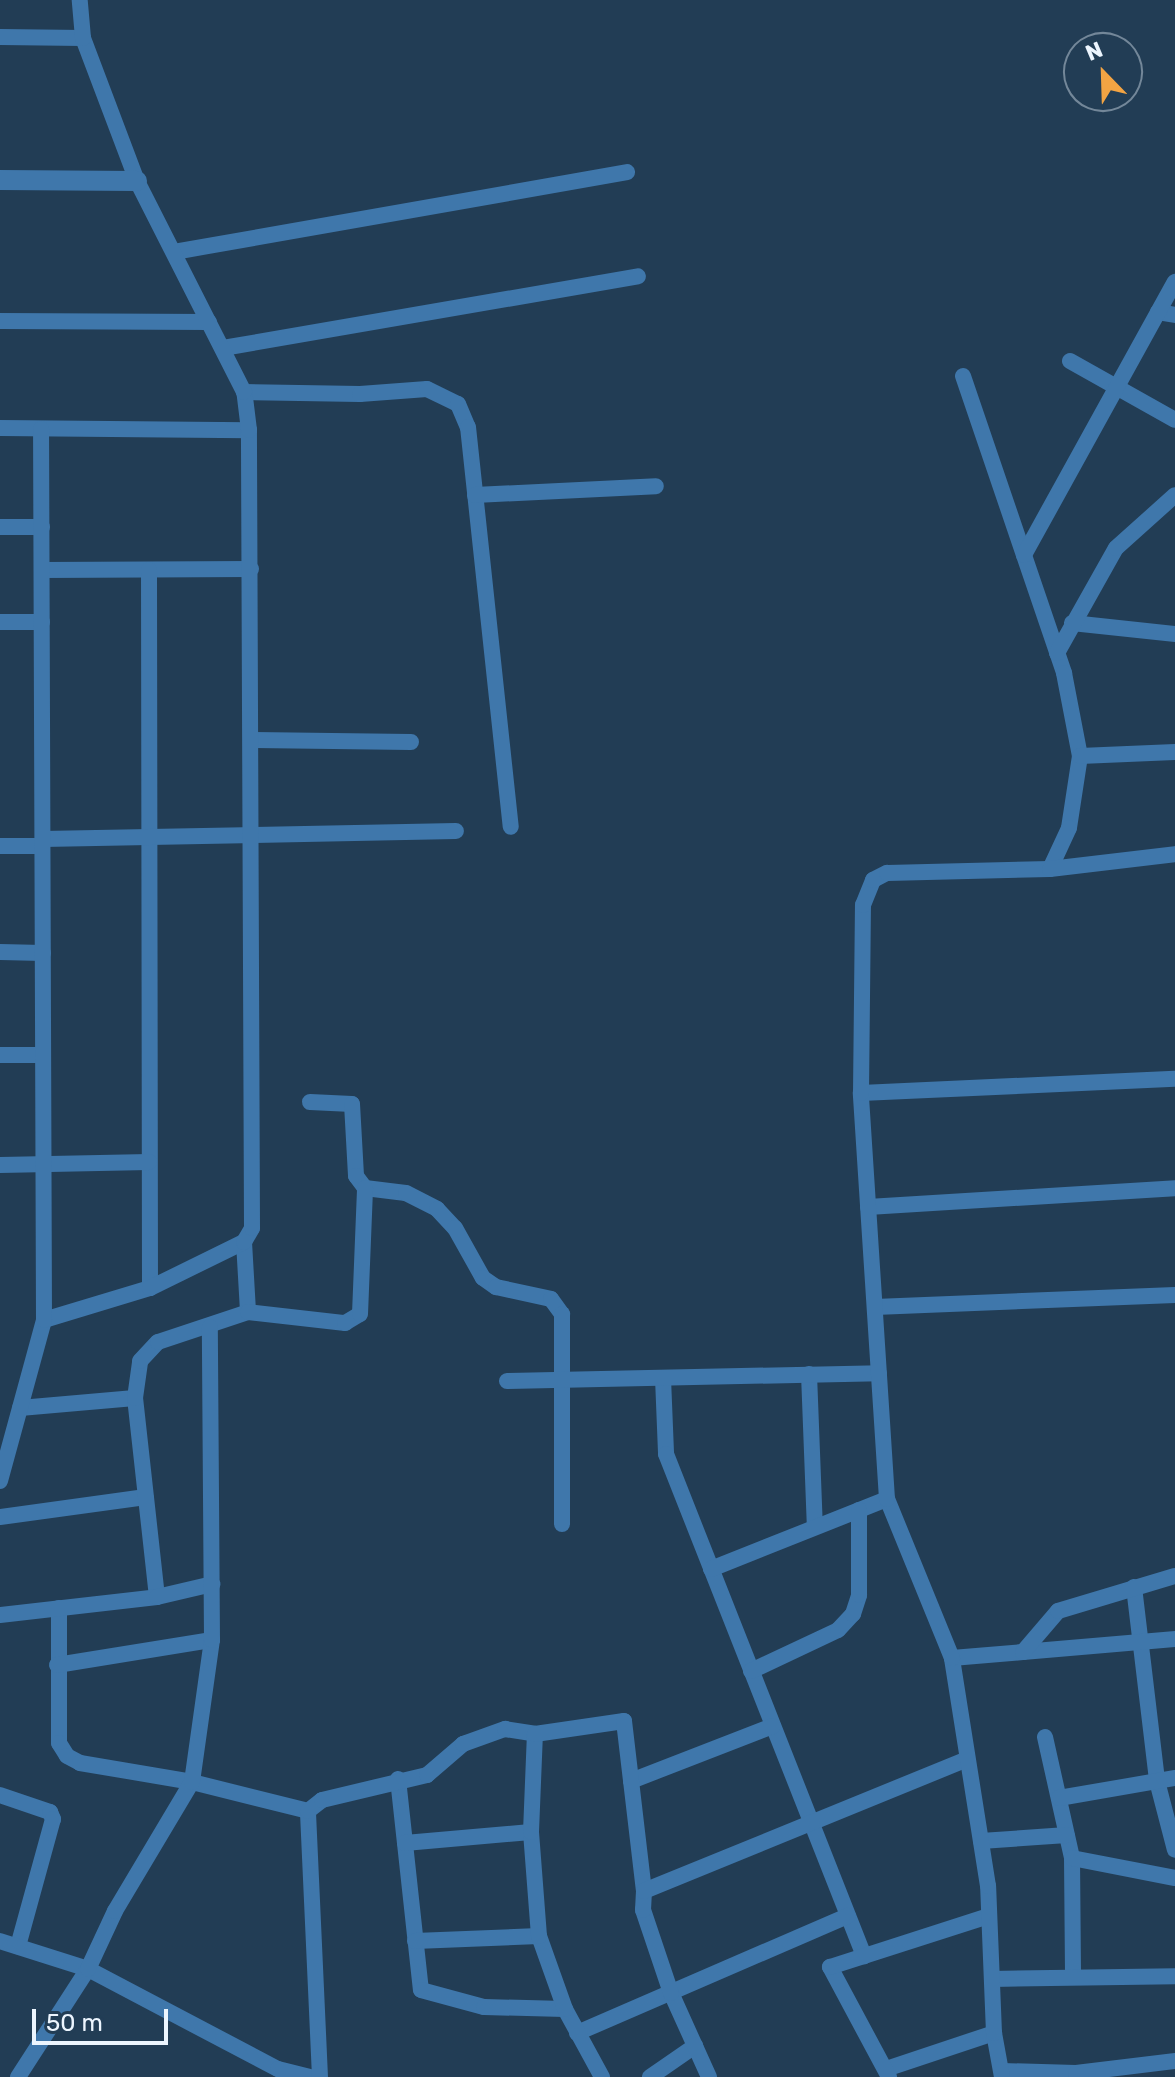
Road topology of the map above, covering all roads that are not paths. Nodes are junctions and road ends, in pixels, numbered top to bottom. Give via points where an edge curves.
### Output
1 (80, 0) edge
2 (0, 37) edge
3 (83, 38) junction
4 (627, 172) dead end
5 (0, 180) edge
6 (137, 181) junction
7 (174, 252) junction
8 (638, 276) dead end
9 (1175, 282) edge
10 (1166, 314) edge
11 (0, 321) edge
12 (209, 322) junction
13 (223, 348) junction
14 (1070, 361) dead end
15 (963, 376) dead end
16 (1117, 387) junction
17 (244, 392) junction
18 (1175, 420) edge
19 (0, 428) edge
20 (41, 429) junction
21 (249, 430) junction
22 (656, 486) dead end
23 (475, 495) junction
24 (1175, 495) edge
25 (0, 527) edge
26 (42, 527) junction
27 (1024, 555) junction
28 (251, 569) junction
29 (42, 570) junction
30 (149, 570) junction
31 (0, 622) edge
32 (42, 622) junction
33 (1072, 623) junction
34 (1175, 634) edge
35 (1057, 653) junction
36 (253, 740) junction
37 (411, 742) dead end
38 (1175, 752) edge
39 (1080, 756) junction
40 (511, 827) dead end
41 (456, 831) dead end
42 (253, 835) junction
43 (147, 837) junction
44 (42, 843) junction
45 (0, 846) edge
46 (1175, 854) edge
47 (1050, 869) junction
48 (0, 952) edge
49 (43, 953) junction
50 (0, 1055) edge
51 (43, 1055) junction
52 (1175, 1079) edge
53 (861, 1093) junction
54 (310, 1102) dead end
55 (149, 1162) junction
56 (0, 1165) edge
57 (43, 1165) junction
58 (365, 1188) junction
59 (1175, 1188) edge
60 (868, 1207) junction
61 (244, 1242) junction
62 (150, 1288) junction
63 (1175, 1295) edge
64 (875, 1307) junction
65 (248, 1312) junction
66 (44, 1320) junction
67 (210, 1327) junction
68 (879, 1373) junction
69 (809, 1374) junction
70 (663, 1378) junction
71 (558, 1380) junction
72 (507, 1381) dead end
73 (135, 1398) junction
74 (20, 1408) junction
75 (0, 1481) edge
76 (146, 1497) junction
77 (887, 1499) junction
78 (859, 1510) junction
79 (0, 1517) edge
80 (562, 1524) dead end
81 (815, 1527) junction
82 (711, 1569) junction
83 (1175, 1576) edge
84 (213, 1584) junction
85 (1134, 1587) junction
86 (157, 1597) junction
87 (59, 1608) junction
88 (0, 1615) edge
89 (1175, 1639) edge
90 (212, 1640) junction
91 (1140, 1640) junction
92 (1023, 1652) junction
93 (952, 1658) junction
94 (57, 1665) junction
95 (751, 1671) junction
96 (773, 1726) junction
97 (535, 1734) junction
98 (1045, 1737) dead end
99 (967, 1759) junction
100 (1175, 1778) edge
101 (398, 1779) junction
102 (631, 1781) junction
103 (1157, 1781) junction
104 (192, 1782) junction
105 (0, 1795) edge
106 (1059, 1798) junction
107 (308, 1811) junction
108 (811, 1822) junction
109 (531, 1832) junction
110 (1067, 1835) junction
111 (981, 1841) junction
112 (405, 1843) junction
113 (1175, 1850) edge
114 (1072, 1858) junction
115 (1175, 1878) edge
116 (644, 1891) junction
117 (848, 1916) junction
118 (989, 1916) junction
119 (539, 1936) junction
120 (0, 1941) edge
121 (415, 1941) junction
122 (18, 1946) junction
123 (864, 1956) junction
124 (88, 1969) junction
125 (1073, 1976) junction
126 (1175, 1976) edge
127 (992, 1979) junction
128 (671, 1993) junction
129 (565, 2009) junction
130 (577, 2033) junction
131 (994, 2033) junction
132 (695, 2046) junction
133 (1175, 2062) edge
134 (274, 2073) edge
135 (888, 2073) edge
136 (1002, 2074) edge
137 (1076, 2075) edge
138 (18, 2077) edge
139 (310, 2077) edge
140 (320, 2077) edge
141 (602, 2077) edge
142 (650, 2077) edge
143 (709, 2077) edge

1 - 3 street
2 - 3 street
3 - 6 street
4 - 7 street
5 - 6 street
6 - 7 street
7 - 12 street
8 - 13 street
9 - 10 street
10 - 16 street
11 - 12 street
12 - 13 street
13 - 17 street
14 - 16 street
15 - 27 street
16 - 18 street
16 - 27 street
17 - 21 street
17 - 23 street via 427,389 448,396 458,404 468,427
19 - 20 street
20 - 21 street
20 - 26 street
21 - 28 street
22 - 23 street
23 - 40 street
24 - 33 street via 1116,548
25 - 26 street
26 - 29 street
27 - 35 street
28 - 30 street
28 - 36 street
29 - 30 street
29 - 32 street
30 - 43 street
31 - 32 street
32 - 44 street
33 - 34 street
33 - 35 street
35 - 39 street
36 - 37 street
36 - 42 street
38 - 39 street
39 - 47 street via 1069,828
41 - 42 street
42 - 43 street
42 - 61 street via 252,1228
43 - 44 street
43 - 55 street
44 - 45 street
44 - 49 street
46 - 47 street
47 - 53 street via 918,870 873,880 863,905
48 - 49 street
49 - 51 street
50 - 51 street
51 - 57 street
52 - 53 street
53 - 60 street
54 - 58 street via 352,1104 356,1176
55 - 57 street
55 - 62 street
56 - 57 street
57 - 66 street
58 - 65 street via 360,1314 345,1323
58 - 71 street via 406,1193 437,1209 455,1228 483,1278 496,1287 551,1299 562,1314
59 - 60 street
60 - 64 street
61 - 62 street
61 - 65 street
62 - 66 street
63 - 64 street
64 - 68 street
65 - 67 street
66 - 74 street
67 - 73 street via 147,1350
67 - 84 street
68 - 69 street
68 - 77 street
69 - 70 street
69 - 81 street
70 - 71 street
70 - 82 street via 666,1454
71 - 72 street
71 - 80 street
73 - 74 street
73 - 76 street
74 - 75 street
76 - 79 street
76 - 86 street
77 - 78 street
77 - 93 street
78 - 81 street
78 - 95 street via 859,1595 853,1614 838,1630
81 - 82 street
82 - 95 street
83 - 85 street
84 - 86 street
84 - 90 street
85 - 91 street
85 - 92 street via 1058,1611
86 - 87 street
87 - 88 street
87 - 94 street
89 - 91 street
90 - 94 street
90 - 104 street
91 - 92 street
91 - 103 street
92 - 93 street
93 - 99 street
94 - 104 street via 59,1743 67,1756 80,1763
95 - 96 street
96 - 102 street
96 - 108 street
97 - 101 street via 505,1729 463,1744 427,1775
97 - 102 street via 624,1721
97 - 109 street
98 - 106 street
99 - 108 street
99 - 111 street
100 - 103 street
101 - 107 street via 322,1800
101 - 112 street
102 - 116 street
103 - 106 street
103 - 113 street
104 - 107 street
104 - 124 street via 115,1911
105 - 122 street via 50,1812 53,1819
106 - 110 street
107 - 140 street
108 - 116 street
108 - 117 street
109 - 112 street
109 - 119 street
110 - 111 street
110 - 114 street
111 - 118 street
112 - 121 street
114 - 115 street
114 - 125 street
116 - 128 street via 643,1910
117 - 123 street
117 - 128 street
118 - 123 street
118 - 127 street
119 - 121 street
119 - 129 street
120 - 122 street
121 - 129 street via 421,1990 484,2007
122 - 124 street
123 - 135 street via 830,1967
124 - 134 street
124 - 138 street
125 - 126 street
125 - 127 street
127 - 131 street
128 - 130 street
128 - 132 street
129 - 130 street
130 - 141 street
131 - 135 street
131 - 136 street
132 - 142 street
132 - 143 street
133 - 137 street
134 - 139 street
136 - 137 street

